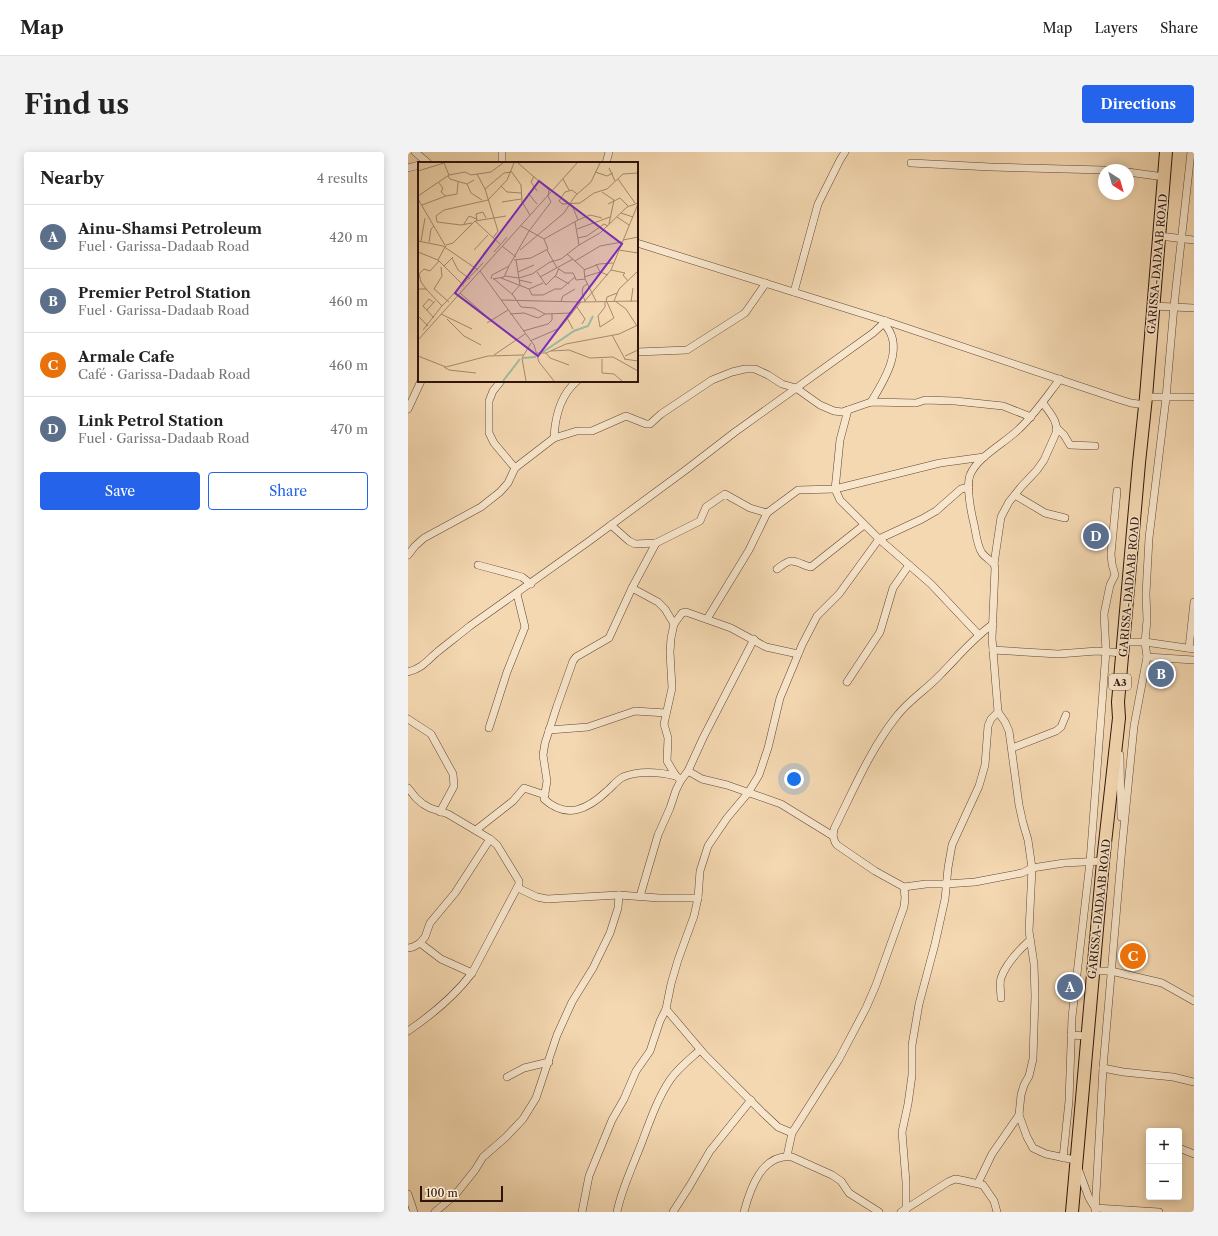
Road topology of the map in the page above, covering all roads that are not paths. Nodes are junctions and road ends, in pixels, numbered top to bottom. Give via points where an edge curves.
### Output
1 (415, 152) edge
2 (609, 152) edge
3 (845, 152) edge
4 (1166, 152) edge
5 (1191, 152) edge
6 (427, 162) edge
7 (606, 162) edge
8 (911, 163) dead end
9 (418, 165) edge
10 (408, 168) edge
11 (1098, 170) edge
12 (1134, 173) edge
13 (1164, 177) junction
14 (1159, 236) junction
15 (1182, 239) junction
16 (1194, 240) edge
17 (638, 244) edge
18 (766, 283) junction
19 (794, 292) junction
20 (1153, 306) junction
21 (1174, 306) junction
22 (1194, 308) edge
23 (884, 322) junction
24 (638, 352) edge
25 (1060, 379) junction
26 (420, 382) edge
27 (500, 382) edge
28 (575, 382) edge
29 (796, 388) junction
30 (1194, 397) edge
31 (1166, 398) junction
32 (1145, 401) junction
33 (871, 402) junction
34 (1043, 403) junction
35 (408, 409) edge
36 (848, 410) junction
37 (1030, 417) junction
38 (1058, 429) junction
39 (554, 438) junction
40 (1095, 446) dead end
41 (984, 458) junction
42 (515, 468) junction
43 (969, 487) junction
44 (835, 489) junction
45 (1117, 491) dead end
46 (1015, 495) junction
47 (767, 513) junction
48 (1065, 518) dead end
49 (611, 525) junction
50 (864, 525) junction
51 (879, 539) junction
52 (656, 543) junction
53 (408, 555) edge
54 (994, 564) junction
55 (478, 565) dead end
56 (909, 565) junction
57 (777, 569) dead end
58 (531, 584) junction
59 (632, 588) junction
60 (517, 594) junction
61 (1194, 602) edge
62 (707, 619) junction
63 (674, 624) junction
64 (993, 624) junction
65 (978, 634) junction
66 (754, 639) junction
67 (1145, 642) junction
68 (1124, 647) junction
69 (1192, 648) edge
70 (993, 650) junction
71 (1106, 651) junction
72 (798, 654) junction
73 (1147, 657) junction
74 (1194, 660) edge
75 (408, 672) edge
76 (846, 682) dead end
77 (998, 712) junction
78 (666, 713) junction
79 (1066, 715) dead end
80 (1119, 718) junction
81 (408, 719) edge
82 (489, 728) dead end
83 (549, 730) junction
84 (1012, 748) junction
85 (688, 771) junction
86 (678, 778) junction
87 (408, 788) edge
88 (748, 793) junction
89 (545, 795) junction
90 (440, 812) junction
91 (476, 830) junction
92 (833, 836) junction
93 (490, 839) junction
94 (1122, 847) junction
95 (1103, 861) junction
96 (1090, 862) junction
97 (1032, 868) junction
98 (946, 884) junction
99 (904, 887) junction
100 (518, 888) junction
101 (619, 895) junction
102 (640, 896) junction
103 (698, 898) junction
104 (1030, 940) junction
105 (420, 942) junction
106 (408, 948) edge
107 (1092, 971) junction
108 (1111, 971) junction
109 (472, 973) junction
110 (1001, 998) dead end
111 (1194, 1001) edge
112 (666, 1009) junction
113 (408, 1031) edge
114 (1071, 1035) junction
115 (1086, 1036) junction
116 (700, 1050) junction
117 (549, 1062) junction
118 (1102, 1068) junction
119 (507, 1077) dead end
120 (1194, 1082) edge
121 (751, 1100) junction
122 (1019, 1115) junction
123 (792, 1134) junction
124 (1182, 1149) edge
125 (1194, 1154) edge
126 (788, 1156) junction
127 (1063, 1158) junction
128 (1075, 1160) junction
129 (978, 1183) junction
130 (408, 1194) edge
131 (1095, 1210) edge
132 (904, 1211) edge
133 (414, 1212) edge
134 (435, 1212) edge
135 (582, 1212) edge
136 (616, 1212) edge
137 (673, 1212) edge
138 (744, 1212) edge
139 (879, 1212) edge
140 (997, 1212) edge
141 (1072, 1212) edge
142 (1159, 1212) edge

1 - 6 street
2 - 7 street
3 - 19 street via 818,204
4 - 13 highway, GARISSA-DADAAB ROAD / A3
5 - 15 street
8 - 11 street
9 - 10 street
12 - 13 street
13 - 14 highway, GARISSA-DADAAB ROAD / A3
14 - 15 street
14 - 20 highway, GARISSA-DADAAB ROAD / A3
15 - 16 street
15 - 21 street
17 - 18 street
18 - 19 street
18 - 24 street via 745,313 687,350
19 - 23 street
20 - 21 street
20 - 32 highway, GARISSA-DADAAB ROAD / A3
21 - 22 street
21 - 31 street
23 - 25 street
23 - 29 street
23 - 33 street via 891,332 893,355 889,370
25 - 32 street via 1131,403
25 - 34 street
26 - 35 street
27 - 42 street via 489,401 489,433
28 - 39 street via 562,401 556,418
29 - 36 street via 834,411
29 - 39 street via 782,384 755,369 745,369 703,385 650,424 626,416 592,431 577,431
29 - 49 street
30 - 31 street
31 - 32 street
31 - 67 street via 1148,538
32 - 68 highway, GARISSA-DADAAB ROAD / A3
33 - 36 street
33 - 37 street via 916,403 926,400 985,403 1004,406
34 - 37 street
34 - 38 street
36 - 44 street via 840,440
37 - 41 street via 1019,430
38 - 40 street via 1070,445
38 - 46 street via 1044,460
39 - 42 street
41 - 43 street via 970,476
41 - 44 street via 940,463
42 - 53 street via 508,483 500,492 481,506 424,538
43 - 51 street via 961,489 922,520
43 - 54 street via 980,551
44 - 47 street via 798,490
44 - 50 street via 842,504
45 - 71 street via 1111,554 1115,575 1110,585 1104,614
46 - 48 street via 1045,513
46 - 54 street via 1001,517
47 - 52 street via 723,495 706,507 698,523
47 - 62 street via 749,550
49 - 52 street via 635,544
49 - 58 street
50 - 51 street
50 - 57 street via 811,566 790,561
51 - 56 street
51 - 72 street via 839,594 817,616
52 - 59 street
54 - 64 street
55 - 58 street via 522,577
56 - 65 street via 939,592
56 - 76 street via 893,588 880,632
58 - 60 street
59 - 63 street via 658,602
59 - 83 street via 610,638 573,661
60 - 75 street via 470,626 425,664
60 - 82 street via 526,627
61 - 69 street
62 - 63 street via 686,612 682,613
62 - 66 street
63 - 78 street via 670,652 672,688
64 - 65 street
64 - 70 street
65 - 92 street via 939,676 907,704 880,738 834,829
66 - 72 street via 766,646
66 - 85 street
67 - 68 street
67 - 69 street
67 - 73 street
68 - 71 street
68 - 80 highway, GARISSA-DADAAB ROAD / A3 via 1118,702
70 - 71 street via 1058,654
70 - 77 street
71 - 96 street
72 - 88 street via 777,708 766,756 759,775
73 - 74 street
73 - 94 street via 1134,726
77 - 84 street via 1009,731
77 - 98 street via 988,726 985,765 979,786 952,845
78 - 83 street via 635,711 588,727
78 - 86 street via 664,724 668,738 667,759
79 - 84 street via 1061,727 1056,731
80 - 94 street
80 - 95 highway, GARISSA-DADAAB ROAD / A3
81 - 90 street via 431,734 453,774 454,786
83 - 89 street via 543,755 547,781
84 - 97 street
85 - 86 street
85 - 88 street via 702,779
86 - 89 street via 649,772 624,777 596,801 572,811 551,804 544,799
86 - 102 street
87 - 90 street via 423,804
88 - 92 street via 782,804
88 - 103 street via 726,818 708,846 700,871
89 - 91 street via 524,788
90 - 91 street
91 - 93 street
92 - 99 street via 834,842 842,849
93 - 100 street via 497,845 519,881
93 - 105 street via 455,893 430,923 425,937
94 - 108 street
95 - 96 street
95 - 107 highway, GARISSA-DADAAB ROAD / A3
96 - 97 street
96 - 114 street
97 - 98 street via 1002,877
97 - 104 street
98 - 99 street
98 - 132 street via 946,899 919,1004 912,1045 912,1075 902,1132 906,1182
99 - 123 street via 904,907 866,1008 839,1059
100 - 101 street via 547,899
100 - 109 street
101 - 102 street
101 - 117 street via 618,908 610,933 572,1002 557,1035
102 - 103 street
103 - 112 street via 671,984
104 - 110 street via 1009,962 1000,979
104 - 122 street via 1035,996 1033,1059 1021,1095
105 - 106 street
105 - 109 street via 441,959
107 - 108 street
107 - 115 highway, GARISSA-DADAAB ROAD / A3
108 - 111 street via 1162,983
108 - 118 street
109 - 113 street via 447,1002
112 - 116 street
112 - 135 street via 650,1050 636,1070 608,1130 589,1176
114 - 115 street
114 - 127 street via 1069,1101
115 - 128 highway, GARISSA-DADAAB ROAD / A3
116 - 121 street
116 - 136 street via 674,1075 658,1100 622,1190
117 - 119 street via 538,1063
117 - 134 street via 536,1098 523,1119 483,1157 455,1195
118 - 120 street
118 - 131 street
121 - 123 street via 778,1127
121 - 137 street via 710,1151
122 - 127 street via 1027,1137 1036,1151
122 - 129 street via 992,1154
123 - 126 street
124 - 125 street
126 - 138 street via 767,1165 760,1172
126 - 139 street via 832,1175 841,1181 848,1193
127 - 128 street
128 - 131 street
128 - 141 highway, GARISSA-DADAAB ROAD / A3
129 - 132 street via 951,1180
129 - 140 street via 983,1185 994,1200
130 - 133 street
131 - 142 street

